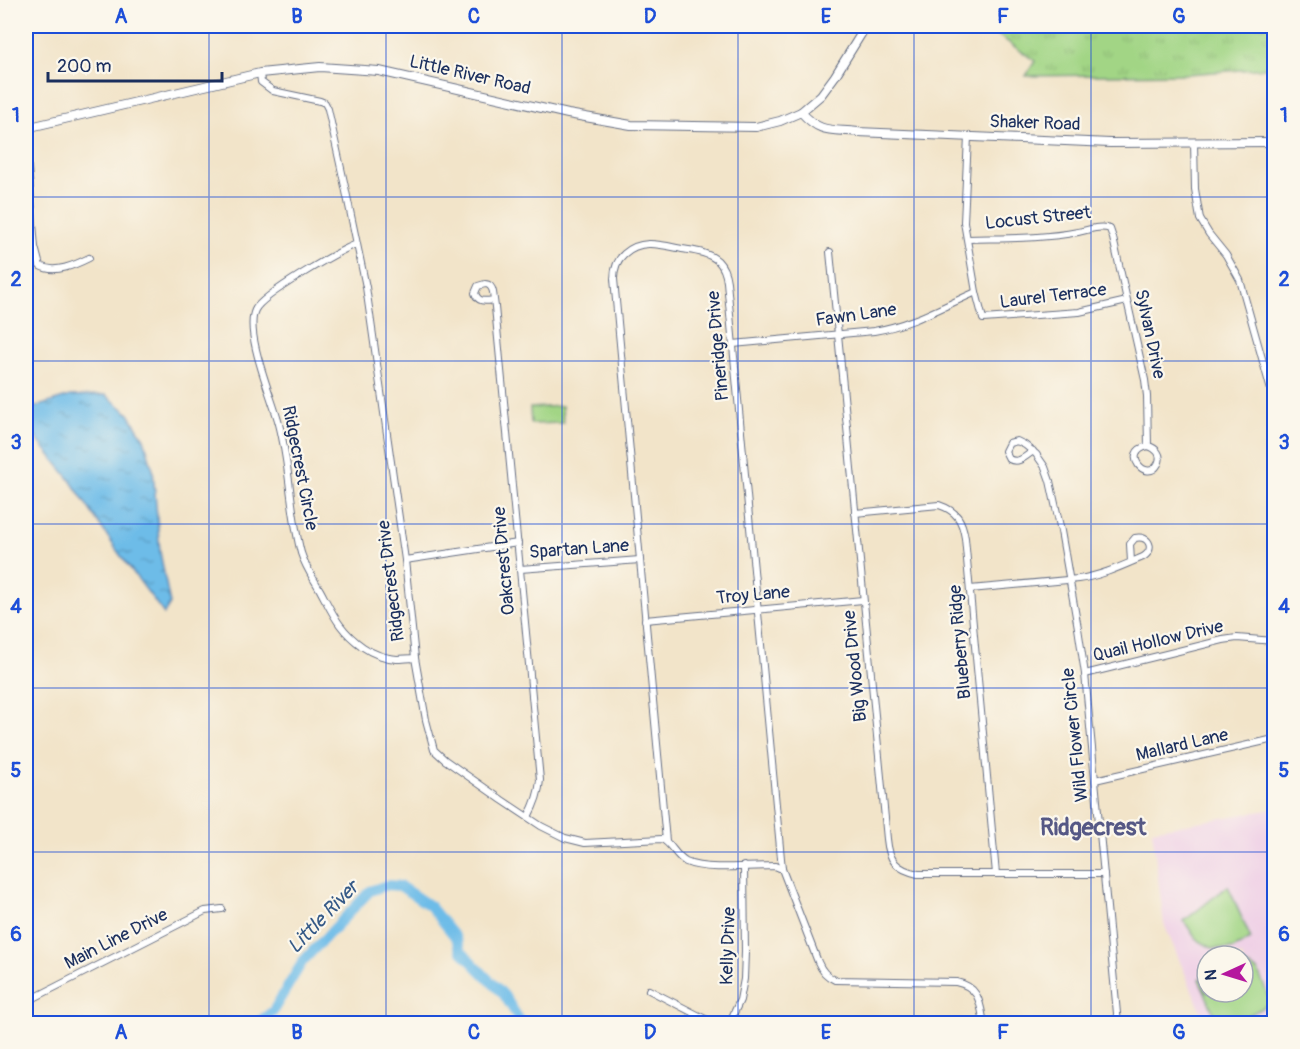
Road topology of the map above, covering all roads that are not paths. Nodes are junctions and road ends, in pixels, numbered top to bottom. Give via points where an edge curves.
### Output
1 (866, 26) edge
2 (260, 73) junction
3 (801, 112) junction
4 (26, 128) edge
5 (968, 137) junction
6 (1194, 142) junction
7 (1275, 142) edge
8 (26, 144) edge
9 (1110, 229) joint
10 (968, 240) junction
11 (357, 244) junction
12 (830, 252) dead end
13 (89, 258) dead end
14 (976, 292) junction
15 (494, 300) dead end
16 (1127, 301) junction
17 (838, 335) junction
18 (733, 344) junction
19 (1275, 401) edge
20 (1148, 446) dead end
21 (1033, 451) dead end
22 (855, 513) junction
23 (518, 543) junction
24 (405, 560) junction
25 (640, 560) junction
26 (1131, 562) dead end
27 (520, 568) junction
28 (1069, 580) junction
29 (970, 589) junction
30 (863, 600) junction
31 (758, 610) junction
32 (645, 620) junction
33 (1275, 641) edge
34 (415, 658) junction
35 (1085, 674) junction
36 (1275, 739) edge
37 (1095, 780) junction
38 (528, 817) junction
39 (666, 841) junction
40 (744, 866) junction
41 (782, 869) junction
42 (996, 874) junction
43 (1104, 874) junction
44 (222, 909) dead end
45 (649, 990) dead end
46 (26, 1002) edge
47 (715, 1023) edge
48 (729, 1023) edge
49 (984, 1023) edge
50 (1118, 1023) edge

1 - 3 main road, Little River Road via 821,95
2 - 3 main road, Little River Road via 320,67 379,70 631,125 756,127
2 - 4 main road, Little River Road
2 - 11 street, Ridgecrest Drive via 261,82 273,91 320,100 328,109
3 - 5 main road, Shaker Road via 824,129
5 - 6 main road, Shaker Road
5 - 10 street via 964,222
6 - 7 main road, Shaker Road
6 - 19 street via 1200,219 1240,280
8 - 13 street via 40,266 47,270 68,267
9 - 10 street, Locust Street
9 - 16 street, Sylvan Drive
10 - 14 street
11 - 24 street, Ridgecrest Drive
11 - 34 street, Ridgecrest Circle via 294,278 258,305 252,320 253,339 279,426 298,537 309,570 338,623 355,641 383,657
12 - 17 street, Big Wood Drive
14 - 16 street, Laurel Terrace via 983,319 1079,312
14 - 17 street, Fawn Lane via 892,328
15 - 23 street, Oakcrest Drive
16 - 20 street, Sylvan Drive via 1146,380
17 - 18 street, Fawn Lane
17 - 22 street, Big Wood Drive
18 - 25 street, Pineridge Drive via 728,282 716,260 704,253 649,244 633,247 619,258 614,279
18 - 31 street, Pineridge Drive
21 - 28 street, Wild Flower Circle via 1045,466 1050,481
22 - 29 street, Blueberry Ridge via 932,505 951,509 963,529
22 - 30 street, Big Wood Drive
23 - 24 street
23 - 27 street, Oakcrest Drive
24 - 34 street, Ridgecrest Drive
25 - 27 street, Spartan Lane
25 - 32 street, Pineridge Drive
26 - 28 street via 1095,576
27 - 38 street, Oakcrest Drive via 540,780
28 - 29 street
28 - 35 street, Wild Flower Circle
29 - 42 street, Blueberry Ridge
30 - 31 street, Troy Lane
30 - 42 street, Big Wood Drive via 889,855 903,870 918,874
31 - 32 street, Troy Lane
31 - 41 street, Pineridge Drive
32 - 39 street, Pineridge Drive
33 - 35 street, Quail Hollow Drive via 1222,640
34 - 38 street, Ridgecrest Drive via 434,750
35 - 37 street, Wild Flower Circle
36 - 37 street, Mallard Lane
37 - 43 street, Wild Flower Circle
38 - 39 street, Ridgecrest Drive via 565,838 585,843
39 - 40 street via 687,863 703,867
40 - 41 street
40 - 48 street, Kelly Drive via 744,979
41 - 49 street, Pineridge Drive via 821,969 829,977 843,981 956,982 976,993
42 - 43 street, Big Wood Drive
43 - 50 street, Wild Flower Circle
44 - 46 street, Main Line Drive via 205,911
45 - 47 street

